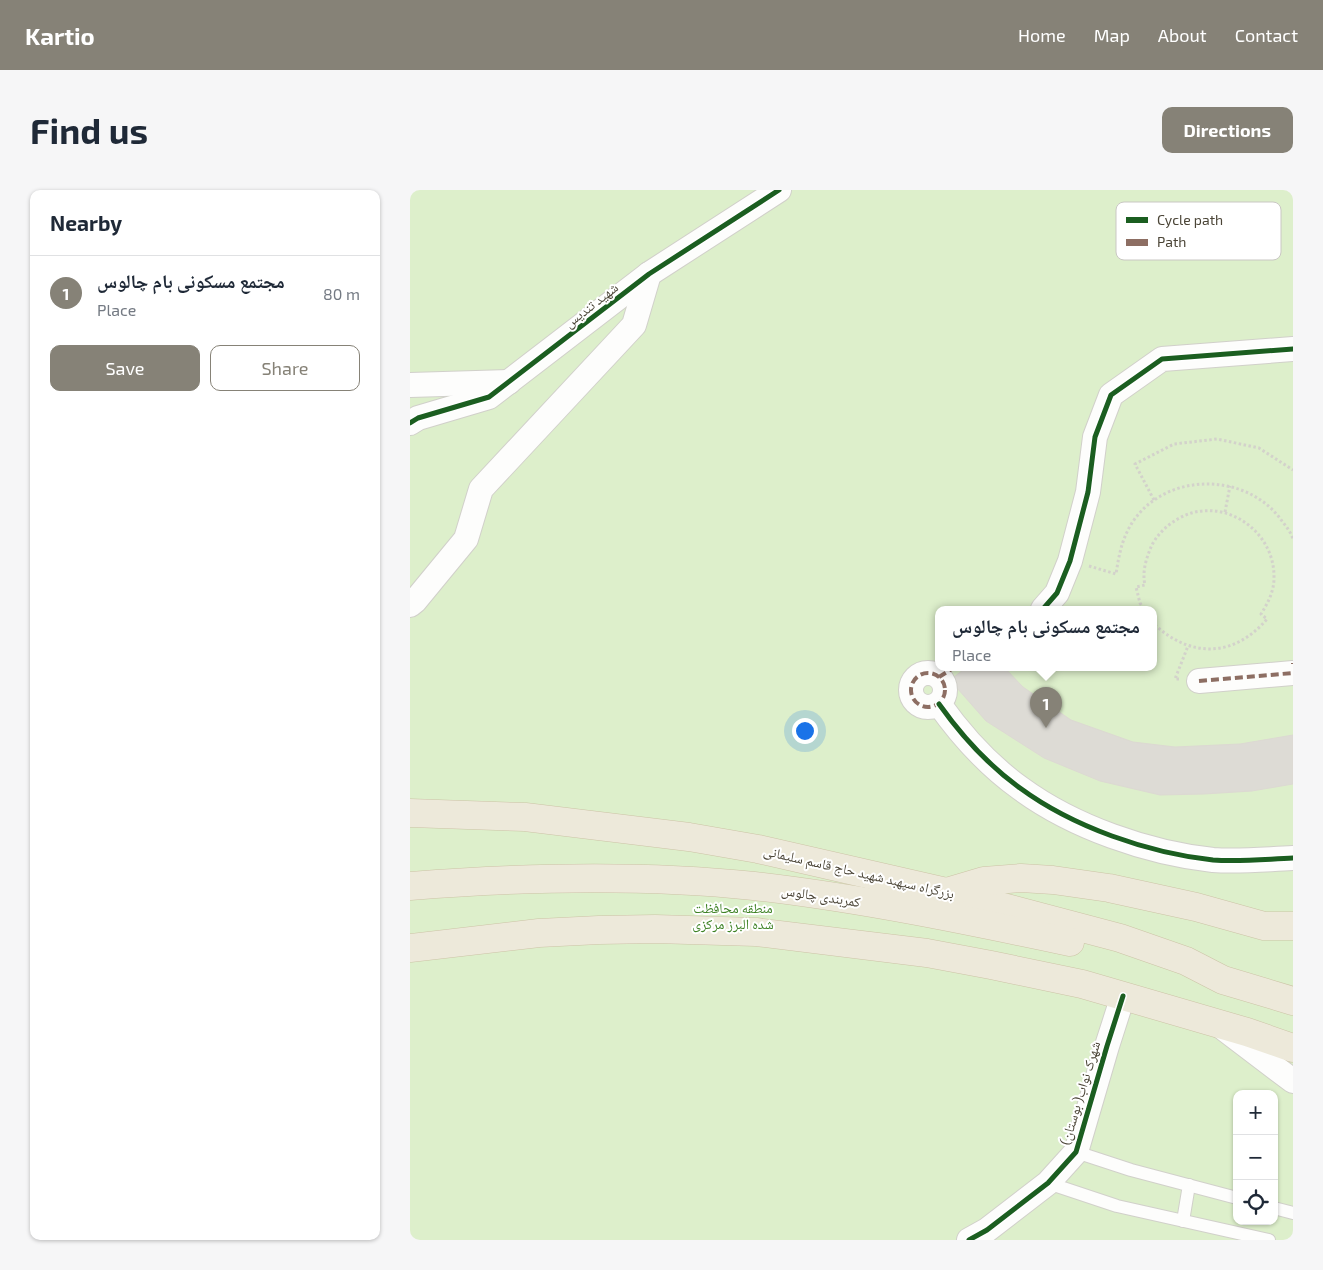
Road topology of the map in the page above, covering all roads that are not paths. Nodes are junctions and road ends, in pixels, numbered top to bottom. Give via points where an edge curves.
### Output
1 (780, 190) edge
2 (649, 274) junction
3 (1293, 349) edge
4 (509, 382) junction
5 (410, 385) edge
6 (410, 423) edge
7 (410, 605) edge
8 (1046, 606) edge
9 (947, 672) edge
10 (1293, 673) edge
11 (1199, 681) dead end
12 (938, 704) junction
13 (410, 813) edge
14 (1293, 858) edge
15 (410, 886) edge
16 (946, 892) junction
17 (893, 908) junction
18 (1293, 926) edge
19 (410, 948) edge
20 (1224, 980) junction
21 (1123, 996) junction
22 (1293, 1001) edge
23 (1216, 1022) junction
24 (1293, 1048) edge
25 (1293, 1082) edge
26 (1076, 1152) junction
27 (1048, 1184) junction
28 (1188, 1185) junction
29 (1233, 1197) edge
30 (1278, 1209) edge
31 (1293, 1213) edge
32 (1183, 1221) junction
33 (969, 1240) edge
34 (1269, 1240) edge

1 - 2 street, شهید تندیس
2 - 4 street, شهید تندیس
2 - 7 street via 634,325 482,489 466,539
3 - 8 street via 1162,359 1111,396 1094,437 1088,492 1070,561 1057,593
4 - 5 street
4 - 6 street, شهید تندیس via 489,397
9 - 12 street via 943,682 945,694
9 - 12 street via 923,674 914,680 910,690 914,701 923,707
10 - 11 street
12 - 14 street via 958,730 1018,787 1083,824 1166,852 1214,860
13 - 16 highway, بزرگراه سپهبد شهید حاج قاسم سلیمانی via 525,817 689,837 758,849
15 - 17 highway, کمربندی چالوس via 484,880 640,879 752,886
16 - 17 highway
16 - 18 highway via 984,881 1053,880 1109,888 1264,926
16 - 20 highway, بزرگراه سپهبد شهید حاج قاسم سلیمانی via 1120,938
17 - 20 highway, کمربندی چالوس via 1098,948
19 - 21 highway via 539,933 599,930 756,932 927,953 1082,984
20 - 22 highway, بزرگراه سپهبد شهید حاج قاسم سلیمانی
21 - 23 highway
21 - 26 street, شهرک نواب( بوستان)
23 - 24 highway
23 - 25 street
26 - 27 street, شهرک نواب( بوستان)
26 - 28 lane
27 - 32 lane via 1118,1206
27 - 33 street, شهرک نواب( بوستان)
28 - 29 lane
28 - 32 lane
30 - 31 lane
32 - 34 lane

